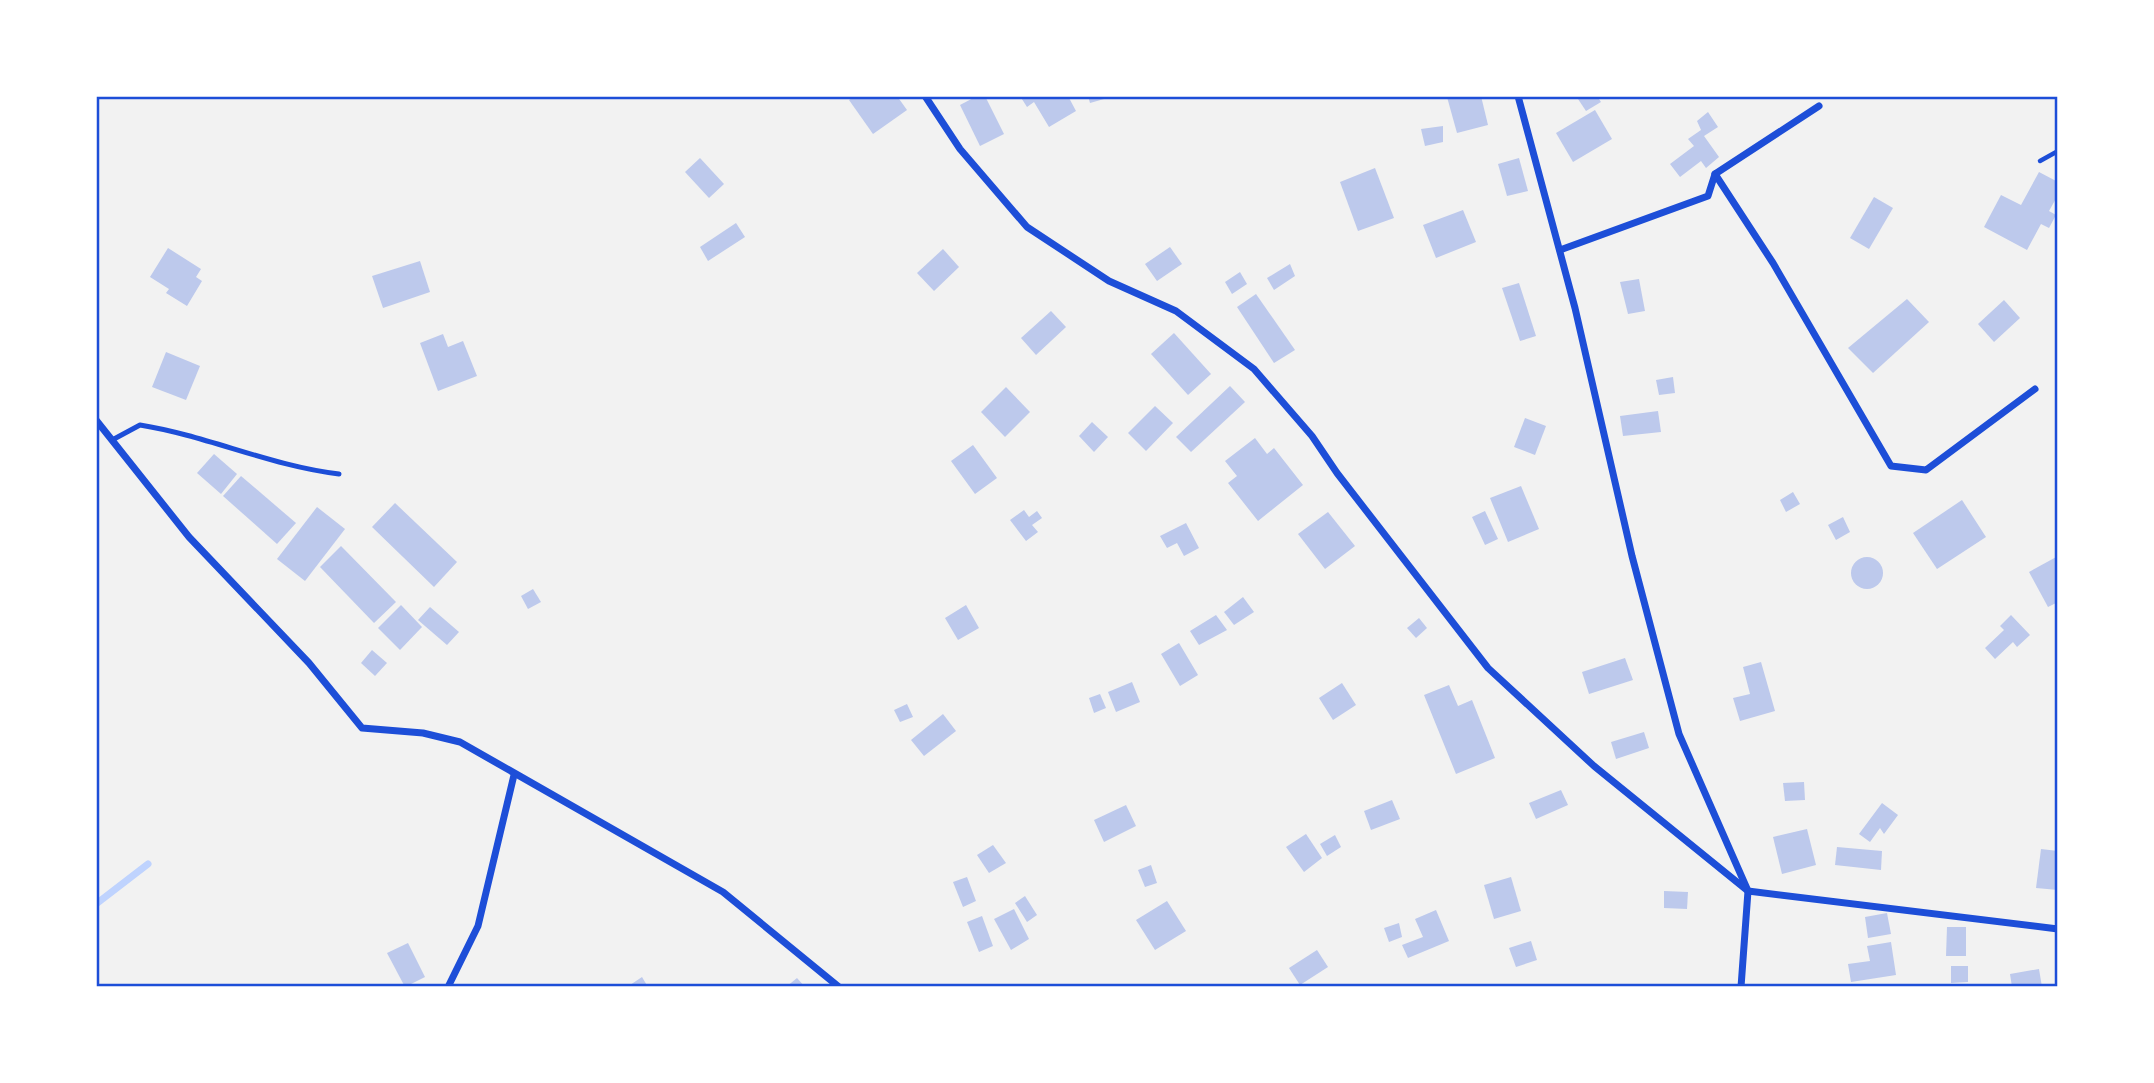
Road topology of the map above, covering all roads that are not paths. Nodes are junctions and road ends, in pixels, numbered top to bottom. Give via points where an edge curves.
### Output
1 (925, 96) edge
2 (1518, 96) edge
3 (1819, 106) dead end
4 (1715, 174) junction
5 (1560, 250) junction
6 (2035, 388) dead end
7 (96, 420) edge
8 (114, 439) junction
9 (339, 474) dead end
10 (514, 775) junction
11 (1748, 891) junction
12 (2058, 929) edge
13 (448, 987) edge
14 (838, 987) edge
15 (1741, 987) edge

1 - 11 street via 960,149 1027,228 1110,281 1176,311 1254,369 1312,436 1488,668 1594,766
2 - 5 street
3 - 4 street
4 - 5 street via 1708,196
4 - 6 street via 1773,263 1891,466 1926,470
5 - 11 street via 1678,734
7 - 8 street
8 - 9 lane via 140,425 234,446 299,469
8 - 10 street via 189,537 309,663 362,728 423,733 460,742
10 - 13 street via 478,926
10 - 14 street via 723,892
11 - 12 street
11 - 15 street

